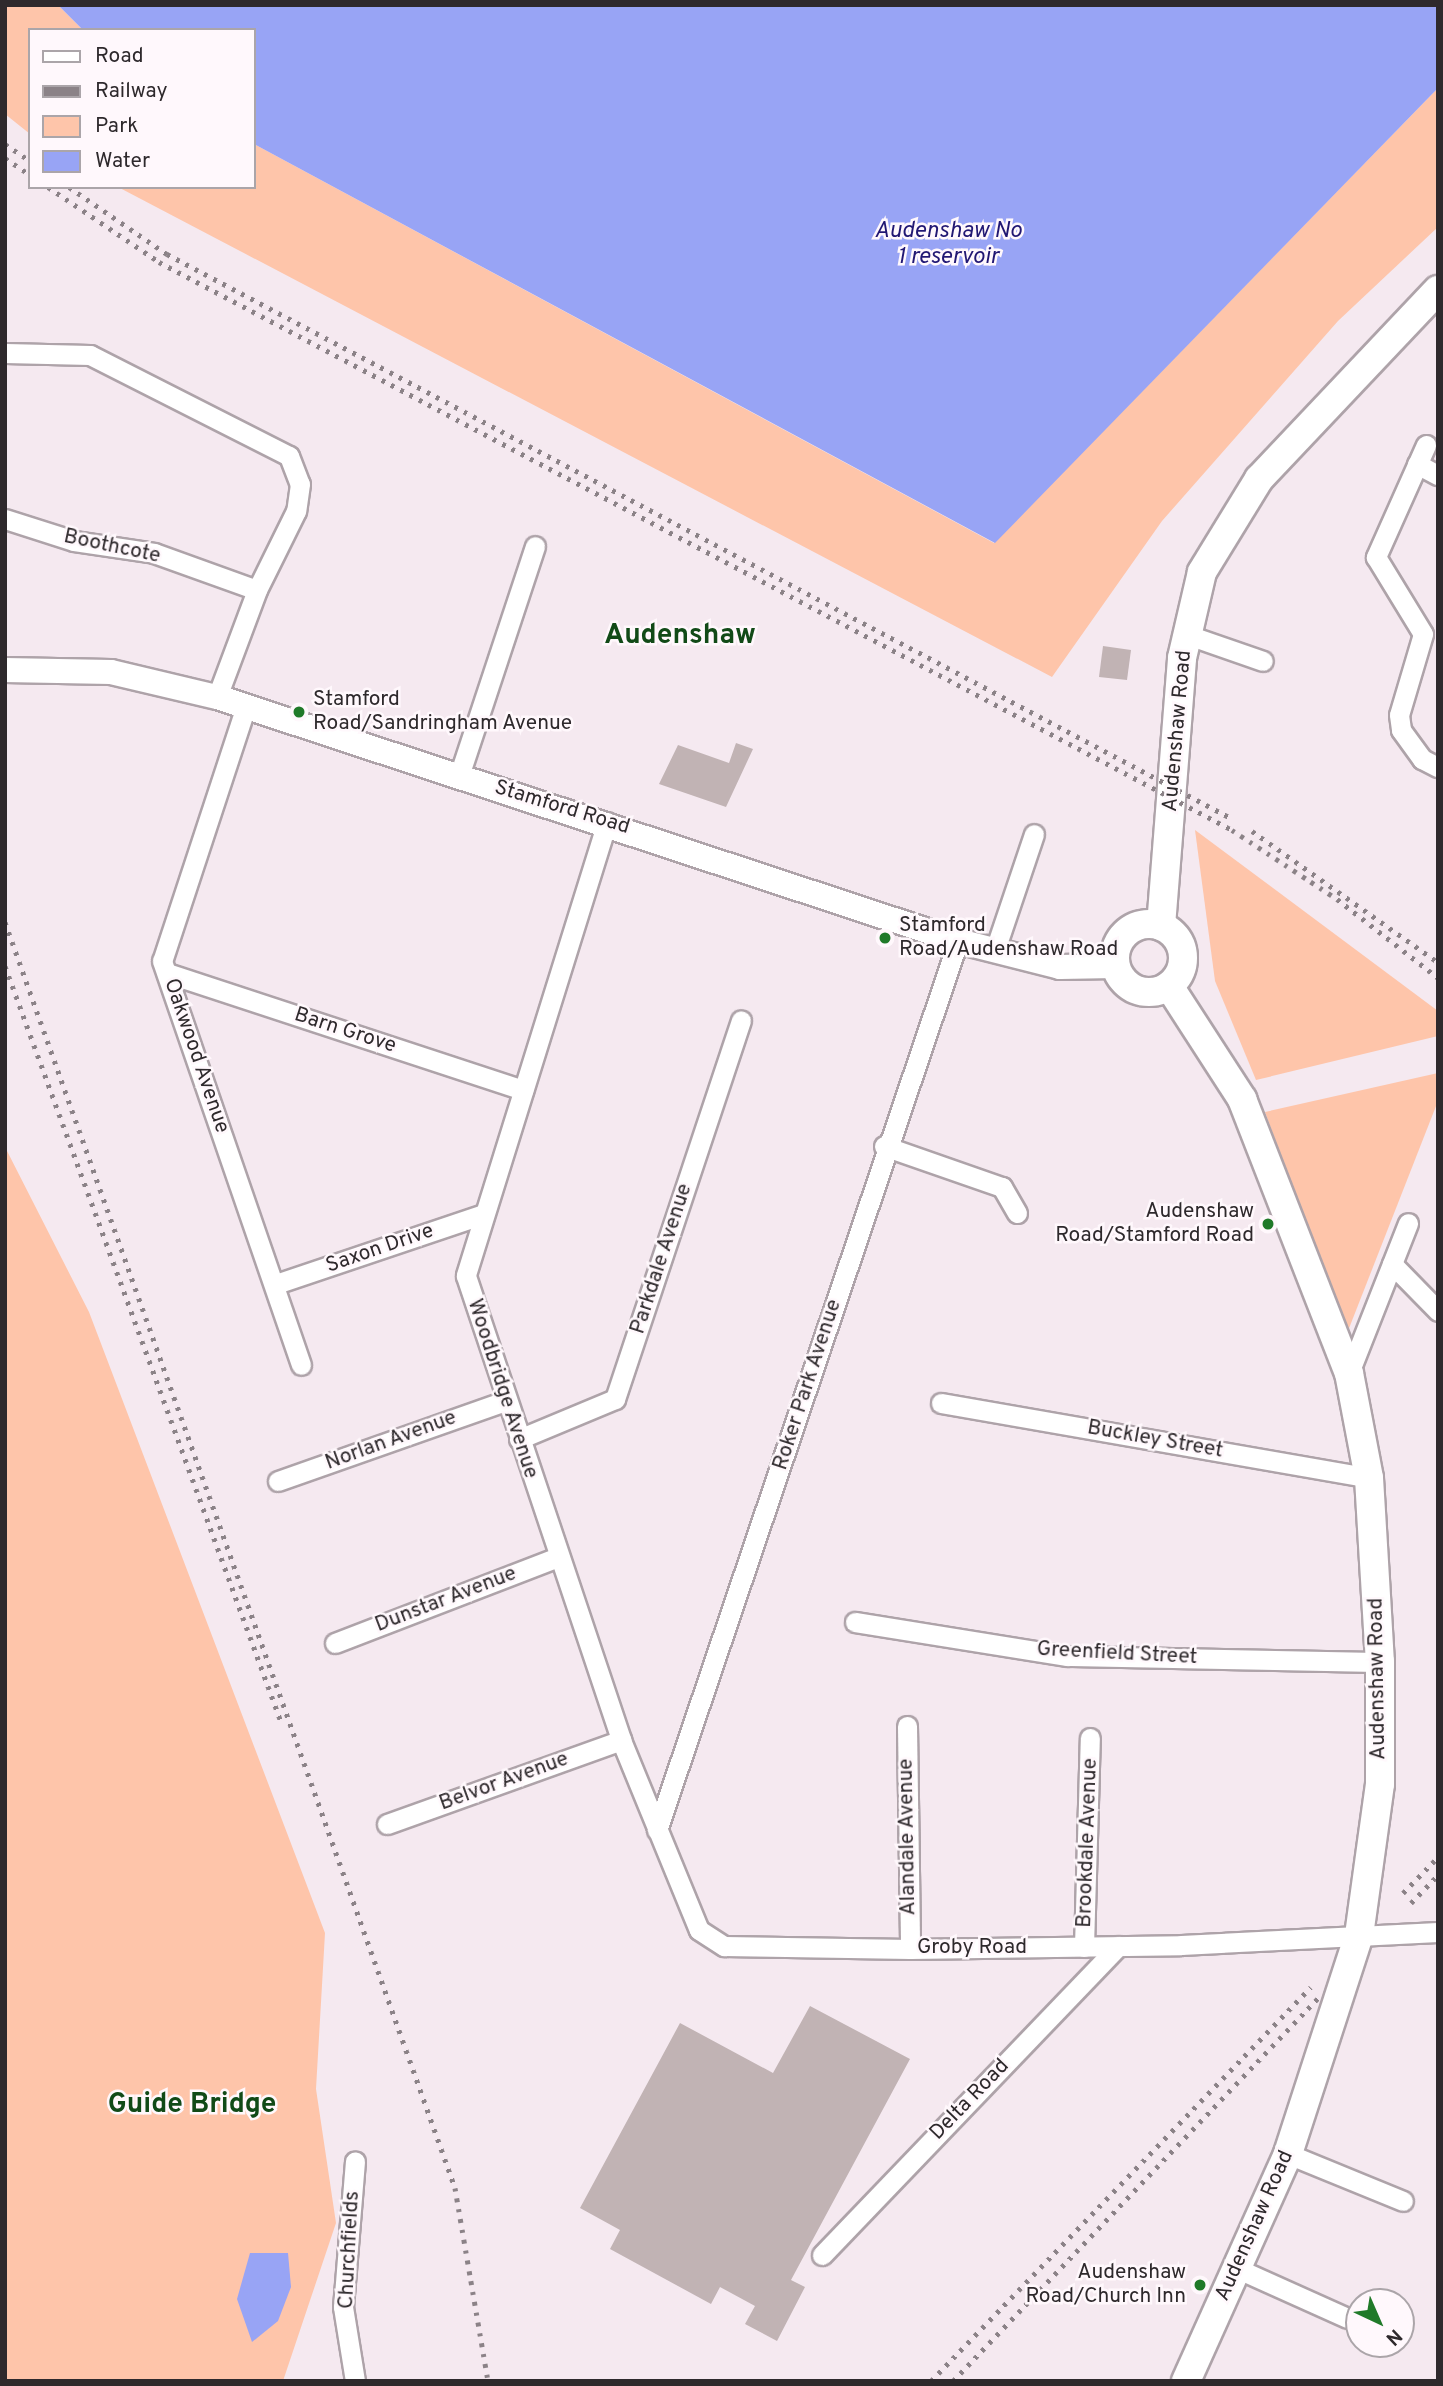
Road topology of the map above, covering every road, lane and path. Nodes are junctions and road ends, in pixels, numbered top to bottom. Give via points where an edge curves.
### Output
1 (1438, 290) edge
2 (5, 354) edge
3 (1426, 445) dead end
4 (1417, 464) junction
5 (1438, 475) edge
6 (5, 519) edge
7 (535, 546) dead end
8 (257, 590) junction
9 (1188, 635) junction
10 (1263, 661) dead end
11 (5, 670) edge
12 (217, 697) junction
13 (246, 706) junction
14 (1438, 767) edge
15 (459, 776) junction
16 (607, 822) junction
17 (1034, 834) dead end
18 (1161, 926) junction
19 (958, 941) junction
20 (996, 947) junction
21 (1115, 966) junction
22 (167, 973) junction
23 (1169, 986) junction
24 (741, 1020) dead end
25 (523, 1090) junction
26 (884, 1146) junction
27 (1017, 1213) dead end
28 (484, 1214) junction
29 (1408, 1223) dead end
30 (1392, 1264) junction
31 (276, 1284) junction
32 (1438, 1311) edge
33 (301, 1365) dead end
34 (1349, 1373) junction
35 (505, 1401) junction
36 (941, 1402) dead end
37 (519, 1439) junction
38 (1369, 1478) junction
39 (278, 1481) dead end
40 (558, 1557) junction
41 (855, 1622) dead end
42 (335, 1643) dead end
43 (1380, 1662) junction
44 (906, 1726) dead end
45 (1090, 1738) dead end
46 (621, 1740) junction
47 (387, 1824) dead end
48 (657, 1830) junction
49 (1438, 1933) edge
50 (1359, 1935) junction
51 (1118, 1946) junction
52 (1084, 1947) junction
53 (910, 1949) junction
54 (1288, 2154) junction
55 (355, 2161) dead end
56 (1403, 2201) dead end
57 (822, 2255) dead end
58 (1236, 2268) junction
59 (1345, 2317) edge
60 (355, 2381) edge
61 (1186, 2381) edge

1 - 9 main road, Audenshaw Road via 1259,479 1202,572
2 - 8 street via 30,349 90,355 289,456 300,484 296,511
3 - 4 street
4 - 5 street
4 - 14 street via 1376,557 1423,634 1399,715 1401,730 1422,760
6 - 8 street, Boothcote via 74,541 154,553
7 - 15 street
8 - 12 street
9 - 10 street
9 - 18 main road, Audenshaw Road
11 - 12 street, Stamford Road via 111,672
12 - 13 street, Stamford Road
13 - 15 street, Stamford Road
13 - 22 street, Oakwood Avenue via 162,961
15 - 16 street, Stamford Road
16 - 19 street, Stamford Road
16 - 25 street, Woodbridge Avenue
17 - 20 street
18 - 21 main road via 1127,931 1116,946
18 - 23 main road via 1183,953
19 - 20 street, Stamford Road
19 - 26 street, Roker Park Avenue
20 - 21 street, Stamford Road via 1060,967
21 - 23 main road via 1138,991
22 - 25 street, Barn Grove
22 - 31 street, Oakwood Avenue
23 - 34 main road, Audenshaw Road via 1242,1099
24 - 37 street, Parkdale Avenue via 615,1399
25 - 28 street, Woodbridge Avenue
26 - 27 street via 1002,1187
26 - 48 street, Roker Park Avenue via 744,1585
28 - 31 street, Saxon Drive
28 - 35 street, Woodbridge Avenue via 466,1276
29 - 30 street
30 - 32 street
30 - 34 street
31 - 33 street, Oakwood Avenue
34 - 38 main road, Audenshaw Road
35 - 37 street, Woodbridge Avenue
35 - 39 street, Norlan Avenue
36 - 38 street, Buckley Street
37 - 40 street, Woodbridge Avenue
38 - 43 main road, Audenshaw Road
40 - 42 street, Dunstar Avenue
40 - 46 street, Woodbridge Avenue
41 - 43 street, Greenfield Street via 1067,1656
43 - 50 main road, Audenshaw Road via 1380,1784
44 - 53 street, Alandale Avenue
45 - 52 street, Brookdale Avenue
46 - 47 street, Belvor Avenue
46 - 48 street, Woodbridge Avenue
48 - 53 street, Groby Road via 699,1930 724,1946
49 - 50 street, Groby Road
50 - 51 street, Groby Road
50 - 54 main road, Audenshaw Road
51 - 52 street, Groby Road
51 - 57 street, Delta Road
52 - 53 street, Groby Road
54 - 56 street
54 - 58 main road, Audenshaw Road
55 - 60 street, Churchfields via 343,2307
58 - 59 street
58 - 61 main road, Audenshaw Road

